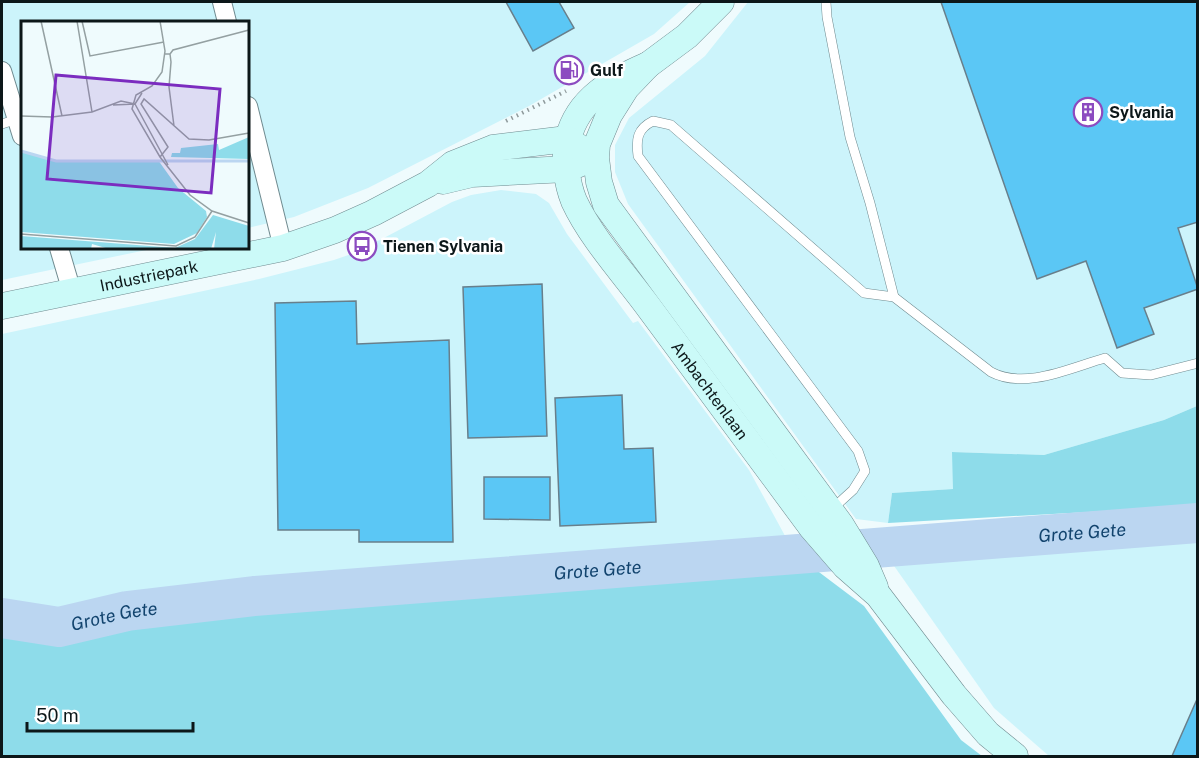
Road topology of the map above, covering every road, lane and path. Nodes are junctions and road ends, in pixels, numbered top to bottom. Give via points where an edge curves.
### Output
1 (222, 2) edge
2 (721, 2) edge
3 (826, 2) edge
4 (227, 21) edge
5 (648, 65) junction
6 (2, 71) edge
7 (249, 110) edge
8 (14, 127) edge
9 (567, 139) junction
10 (596, 158) junction
11 (567, 169) junction
12 (428, 184) junction
13 (283, 248) junction
14 (59, 249) edge
15 (72, 292) junction
16 (894, 297) junction
17 (2, 306) edge
18 (1197, 363) edge
19 (825, 521) junction
20 (1015, 756) edge

1 - 4 street
2 - 5 street via 687,36
3 - 16 lane via 850,137
5 - 9 street via 594,94
5 - 10 street via 626,88 609,115 597,144
6 - 8 street
7 - 13 street
9 - 10 street
9 - 11 street
9 - 12 street, Industriepark via 493,148 453,164
10 - 11 street, Industriepark
10 - 19 street, Ambachtenlaan via 606,205
11 - 12 street, Industriepark via 472,174
11 - 19 street, Ambachtenlaan via 574,201 585,219
12 - 13 street, Industriepark via 335,230
13 - 15 street, Industriepark
14 - 15 street
15 - 17 street, Industriepark
16 - 18 lane via 1004,379 1040,377 1105,358 1122,373 1150,375
16 - 19 lane via 864,293 671,125 653,121 642,127 636,140 638,156 858,451 865,471
19 - 20 street, Ambachtenlaan via 954,695 988,734

